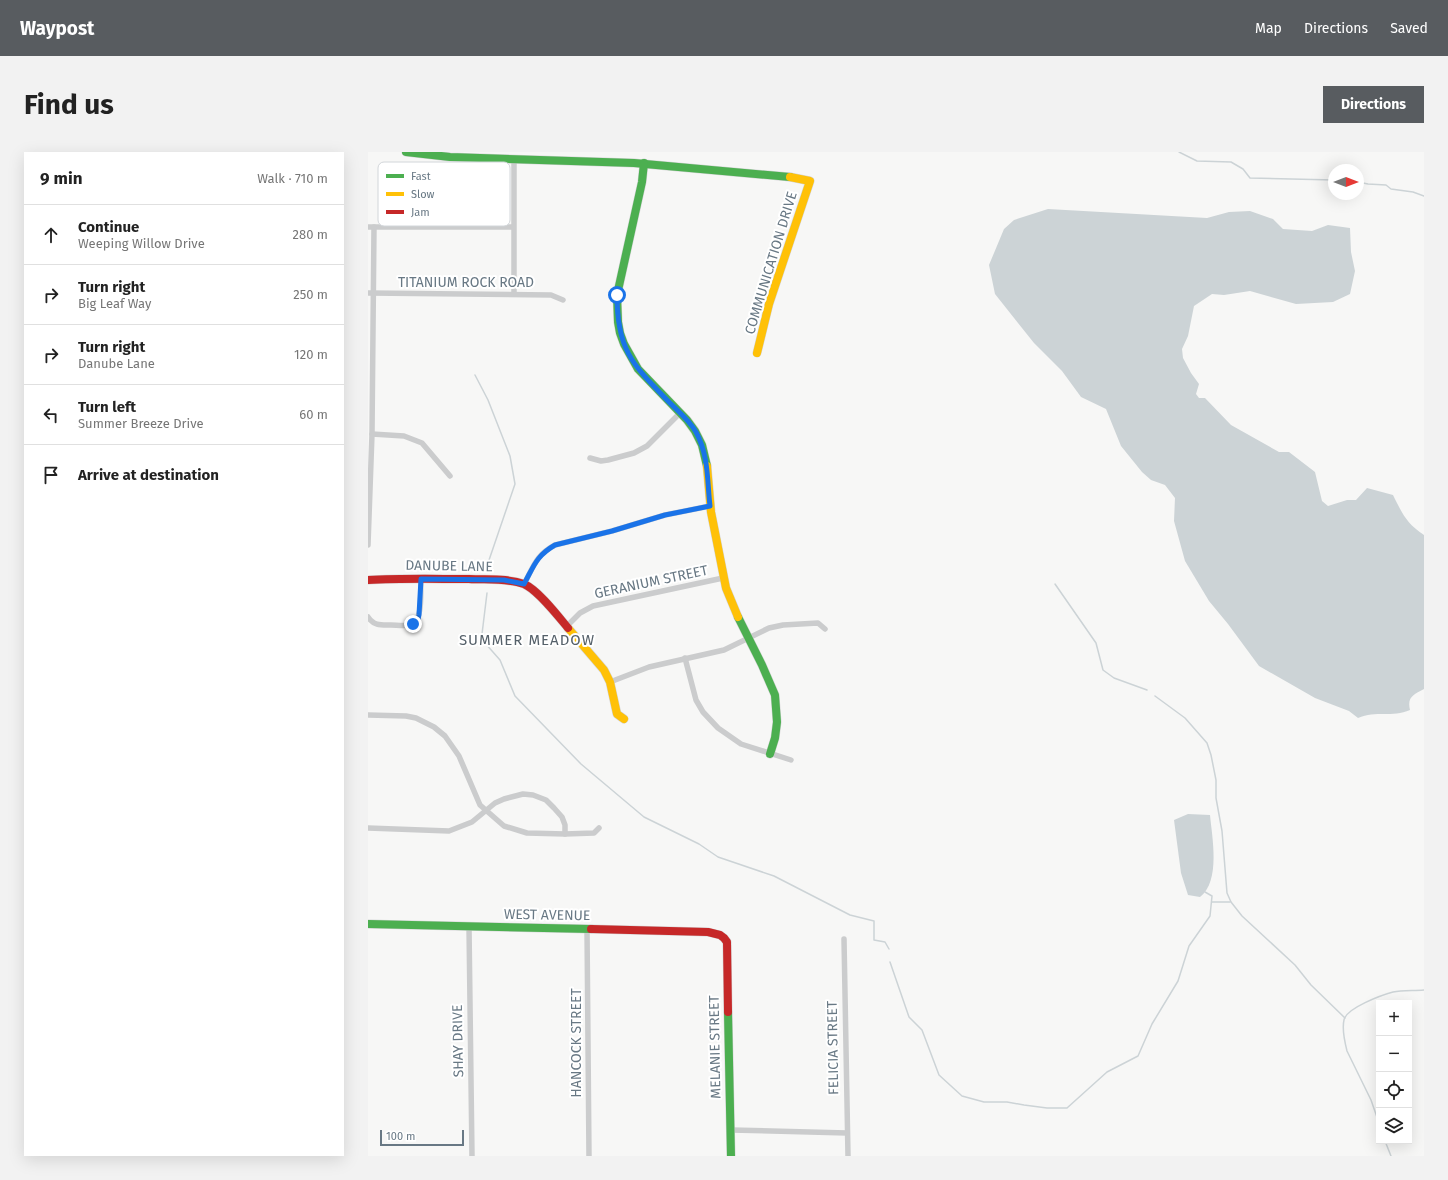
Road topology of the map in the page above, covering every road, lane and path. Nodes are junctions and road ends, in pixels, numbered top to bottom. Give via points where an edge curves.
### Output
1 (406, 152) edge
2 (514, 160) junction
3 (644, 163) junction
4 (371, 227) edge
5 (513, 227) junction
6 (371, 293) edge
7 (514, 294) junction
8 (562, 300) dead end
9 (757, 353) dead end
10 (680, 413) junction
11 (372, 434) junction
12 (590, 458) dead end
13 (450, 476) dead end
14 (710, 506) junction
15 (368, 545) edge
16 (723, 578) junction
17 (421, 579) junction
18 (368, 580) edge
19 (524, 584) junction
20 (368, 618) edge
21 (567, 626) junction
22 (825, 629) dead end
23 (749, 638) junction
24 (685, 658) junction
25 (610, 682) junction
26 (368, 715) edge
27 (624, 719) dead end
28 (770, 754) junction
29 (791, 760) dead end
30 (486, 810) junction
31 (368, 828) edge
32 (599, 828) dead end
33 (565, 834) junction
34 (368, 924) edge
35 (469, 927) junction
36 (587, 929) junction
37 (725, 938) joint
38 (844, 939) dead end
39 (731, 1130) junction
40 (847, 1133) junction
41 (472, 1156) edge
42 (589, 1156) edge
43 (731, 1156) edge
44 (848, 1156) edge

1 - 2 street
2 - 3 street
2 - 5 street
3 - 9 street, COMMUNICATION DRIVE via 783,176 810,181 769,304
3 - 10 street via 617,295 618,322 624,344 638,369
4 - 5 street
4 - 6 street
5 - 7 street
6 - 7 street, TITANIUM ROCK ROAD
6 - 11 street
7 - 8 street, TITANIUM ROCK ROAD via 551,295
10 - 12 street via 647,446 634,453 601,461
10 - 14 street via 695,431 704,450
11 - 13 street via 404,436 422,443
11 - 15 street
14 - 16 street
14 - 19 street via 665,515 555,545 534,563
16 - 21 street, GERANIUM STREET via 593,606 580,613
16 - 23 street via 729,599
17 - 18 street, DANUBE LANE
17 - 19 street, DANUBE LANE via 504,580
17 - 20 street via 419,615 413,624 379,625
19 - 21 street, DANUBE LANE via 531,588
21 - 25 street, DANUBE LANE via 604,670
22 - 23 street via 818,623 783,625 769,628
23 - 24 street via 724,650
23 - 28 street via 775,695 777,722
24 - 25 street via 649,667
24 - 28 street via 696,700 718,728 741,744
25 - 27 street, DANUBE LANE via 617,714
26 - 30 street via 406,716 434,727 445,736 459,756 480,805
28 - 29 street
30 - 31 street via 472,822 449,831
30 - 33 street via 512,830
30 - 33 street via 504,799 524,794 533,795 546,800 562,817
32 - 33 street via 594,833
34 - 35 street, WEST AVENUE
35 - 36 street, WEST AVENUE
35 - 41 street, SHAY DRIVE
36 - 37 street, WEST AVENUE via 710,932 721,934
36 - 42 street, HANCOCK STREET
37 - 39 street, MELANIE STREET
38 - 40 street, FELICIA STREET
39 - 40 street
39 - 43 street, MELANIE STREET
40 - 44 street, FELICIA STREET

